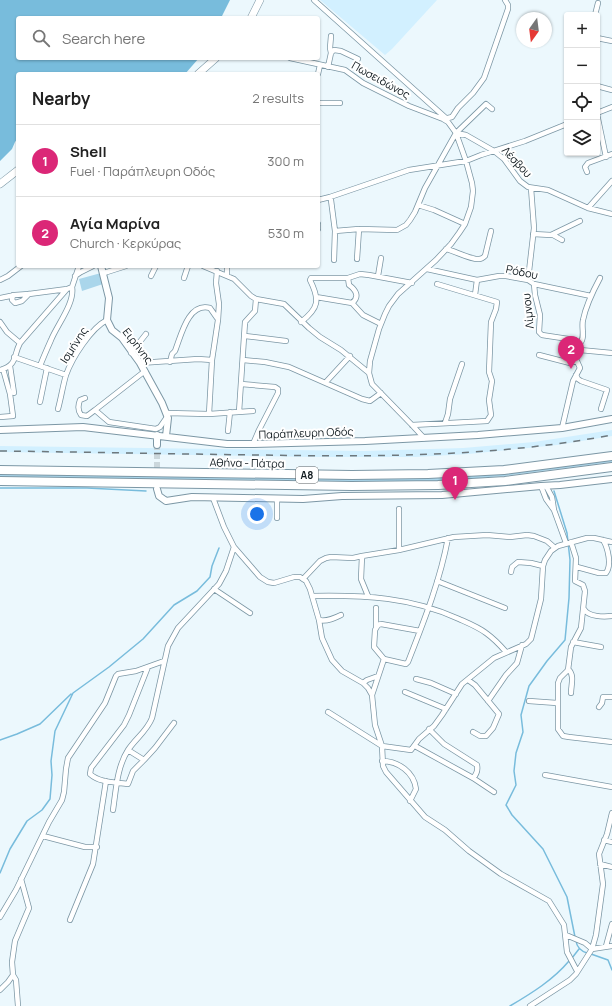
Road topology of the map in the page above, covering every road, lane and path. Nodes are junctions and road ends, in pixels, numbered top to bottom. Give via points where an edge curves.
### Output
1 (260, 0) edge
2 (314, 0) edge
3 (505, 0) edge
4 (598, 2) dead end
5 (596, 12) edge
6 (251, 16) edge
7 (331, 36) dead end
8 (600, 39) edge
9 (612, 42) edge
10 (331, 53) junction
11 (358, 59) dead end
12 (214, 60) edge
13 (299, 60) edge
14 (320, 65) junction
15 (328, 67) junction
16 (200, 72) edge
17 (318, 72) edge
18 (600, 87) edge
19 (612, 90) edge
20 (340, 102) dead end
21 (320, 103) edge
22 (612, 107) edge
23 (492, 109) dead end
24 (600, 113) edge
25 (445, 119) junction
26 (598, 120) edge
27 (564, 125) edge
28 (456, 132) junction
29 (494, 151) junction
30 (612, 154) edge
31 (606, 157) junction
32 (466, 161) junction
33 (437, 166) junction
34 (16, 172) edge
35 (587, 172) dead end
36 (612, 181) edge
37 (0, 184) edge
38 (531, 188) junction
39 (330, 197) junction
40 (320, 200) edge
41 (418, 205) junction
42 (588, 208) junction
43 (612, 214) edge
44 (580, 221) dead end
45 (465, 224) junction
46 (359, 229) junction
47 (334, 231) junction
48 (491, 231) dead end
49 (533, 234) junction
50 (553, 235) junction
51 (562, 240) dead end
52 (446, 249) junction
53 (357, 258) dead end
54 (381, 258) dead end
55 (334, 260) dead end
56 (18, 268) edge
57 (78, 268) edge
58 (89, 268) edge
59 (102, 268) edge
60 (120, 268) edge
61 (155, 268) edge
62 (187, 268) edge
63 (209, 268) edge
64 (227, 268) edge
65 (427, 269) junction
66 (217, 271) junction
67 (104, 274) junction
68 (227, 275) junction
69 (75, 276) junction
70 (151, 276) dead end
71 (378, 276) junction
72 (184, 278) dead end
73 (348, 278) junction
74 (600, 278) dead end
75 (0, 280) edge
76 (477, 280) junction
77 (528, 280) junction
78 (412, 283) junction
79 (437, 284) dead end
80 (534, 284) junction
81 (70, 288) junction
82 (29, 294) junction
83 (13, 295) junction
84 (475, 295) junction
85 (591, 296) junction
86 (316, 297) junction
87 (0, 298) edge
88 (256, 299) junction
89 (352, 303) junction
90 (107, 320) junction
91 (218, 320) junction
92 (0, 322) edge
93 (301, 322) junction
94 (381, 324) junction
95 (146, 334) dead end
96 (244, 336) junction
97 (286, 341) dead end
98 (20, 343) junction
99 (579, 344) junction
100 (580, 350) junction
101 (132, 353) junction
102 (612, 353) edge
103 (540, 355) dead end
104 (350, 356) junction
105 (14, 357) junction
106 (212, 360) junction
107 (243, 360) junction
108 (576, 361) junction
109 (170, 362) junction
110 (140, 363) junction
111 (462, 364) dead end
112 (10, 366) junction
113 (40, 366) junction
114 (47, 368) junction
115 (2, 370) edge
116 (145, 371) junction
117 (369, 373) junction
118 (66, 375) junction
119 (576, 375) junction
120 (326, 382) junction
121 (241, 384) junction
122 (14, 393) dead end
123 (381, 393) junction
124 (84, 398) dead end
125 (40, 402) dead end
126 (58, 408) dead end
127 (601, 409) dead end
128 (94, 410) junction
129 (252, 411) dead end
130 (230, 412) junction
131 (239, 412) junction
132 (167, 414) junction
133 (209, 414) junction
134 (0, 417) edge
135 (612, 420) edge
136 (445, 423) junction
137 (412, 425) junction
138 (562, 428) junction
139 (0, 430) edge
140 (228, 432) dead end
141 (157, 435) junction
142 (166, 436) junction
143 (424, 438) junction
144 (252, 444) junction
145 (157, 445) tunnel mouth
146 (612, 456) edge
147 (612, 467) edge
148 (0, 470) edge
149 (612, 479) edge
150 (0, 481) edge
151 (544, 486) junction
152 (157, 489) dead end
153 (213, 498) junction
154 (277, 499) junction
155 (399, 509) dead end
156 (277, 518) dead end
157 (448, 538) junction
158 (603, 540) junction
159 (571, 542) junction
160 (612, 542) edge
161 (566, 543) junction
162 (234, 547) junction
163 (555, 548) junction
164 (399, 550) junction
165 (362, 556) junction
166 (543, 566) junction
167 (577, 567) junction
168 (610, 570) edge
169 (511, 572) dead end
170 (303, 579) junction
171 (437, 581) junction
172 (214, 589) junction
173 (312, 596) junction
174 (368, 596) junction
175 (429, 607) junction
176 (376, 608) dead end
177 (505, 608) dead end
178 (584, 609) junction
179 (250, 613) dead end
180 (341, 615) dead end
181 (612, 616) edge
182 (319, 620) junction
183 (376, 627) junction
184 (420, 631) junction
185 (573, 642) junction
186 (522, 646) junction
187 (602, 647) dead end
188 (506, 652) junction
189 (384, 659) junction
190 (164, 661) junction
191 (148, 667) junction
192 (568, 669) junction
193 (378, 676) junction
194 (416, 679) dead end
195 (468, 680) junction
196 (363, 683) junction
197 (405, 692) dead end
198 (571, 693) dead end
199 (456, 694) junction
200 (372, 695) junction
201 (612, 697) edge
202 (488, 701) junction
203 (529, 702) dead end
204 (557, 702) junction
205 (599, 707) dead end
206 (446, 709) junction
207 (328, 712) dead end
208 (174, 723) dead end
209 (429, 729) junction
210 (473, 732) dead end
211 (612, 742) edge
212 (382, 746) junction
213 (415, 746) junction
214 (128, 750) junction
215 (144, 760) junction
216 (382, 761) junction
217 (545, 775) dead end
218 (473, 778) junction
219 (106, 781) junction
220 (117, 782) junction
221 (612, 788) edge
222 (494, 792) dead end
223 (410, 801) junction
224 (113, 810) dead end
225 (612, 813) edge
226 (42, 836) junction
227 (604, 840) junction
228 (612, 842) edge
229 (97, 848) junction
230 (600, 864) junction
231 (612, 868) edge
232 (21, 879) junction
233 (0, 917) edge
234 (70, 920) dead end
235 (612, 924) edge
236 (566, 935) junction
237 (606, 946) junction
238 (612, 946) edge
239 (592, 949) junction
240 (578, 971) junction
241 (13, 975) junction
242 (0, 990) edge
243 (18, 1006) edge
244 (530, 1006) edge

1 - 6 main road
2 - 25 street
3 - 25 street via 508,9 484,78 452,117
4 - 5 street
7 - 10 street
8 - 9 street
10 - 11 street via 334,50 341,51
10 - 15 street
12 - 16 main road
13 - 14 street, Πωσειδώνος
14 - 15 street, Πωσειδώνος
14 - 17 street
15 - 25 street, Πωσειδώνος via 345,70 356,80 374,89 409,106
18 - 19 street
20 - 21 street
22 - 24 street
23 - 28 street via 486,104
25 - 28 street, Πωσειδώνος
26 - 31 street
27 - 29 street
28 - 29 street, Λέσβου
28 - 32 street
28 - 33 street
29 - 32 street
29 - 38 street, Λέσβου via 504,159 523,184
30 - 31 street
31 - 35 street via 588,163 585,167
32 - 33 street
32 - 45 street via 473,191
33 - 39 street via 401,172
33 - 41 street
34 - 37 main road
36 - 42 street
38 - 42 street, Λέσβου via 552,191
38 - 49 street
39 - 40 street
39 - 47 street
41 - 45 street
41 - 46 street via 410,220 400,229
42 - 43 street, Λέσβου
44 - 50 street
45 - 52 street
46 - 47 street
46 - 53 street
47 - 55 street
48 - 52 street via 485,256 480,260
49 - 50 street
49 - 77 street
50 - 51 street
52 - 65 street
54 - 71 street
56 - 75 street
57 - 69 street
58 - 69 street
59 - 67 street
60 - 67 street
61 - 70 street
62 - 72 street
63 - 66 street
64 - 68 street
65 - 76 street, Ρόδου
65 - 78 street
66 - 68 street
66 - 91 street
67 - 90 street via 109,298
68 - 88 street
69 - 81 street
71 - 73 street via 360,274
71 - 78 street
73 - 86 street via 311,278
73 - 89 street via 349,285 357,293
74 - 85 street
76 - 77 street, Ρόδου via 499,276
76 - 84 street
77 - 80 street, Ρόδου
78 - 94 street via 394,300
79 - 84 street
80 - 85 street, Ρόδου
80 - 99 street, Λίμνου via 540,315 539,332 542,335 575,340
81 - 82 street
81 - 98 street
81 - 113 street via 73,292 71,300
82 - 83 street
82 - 83 street via 22,301 15,303 12,300
83 - 87 street
84 - 136 street via 497,304 491,322 491,415 487,420
85 - 99 street via 583,320 583,339
86 - 89 street
86 - 93 street via 314,311
88 - 93 street via 284,304
88 - 96 street via 255,311 245,322
89 - 94 street via 364,315
90 - 101 street, Ειρήνης via 112,330 122,338
90 - 118 street, Ισμήνης via 97,327
91 - 106 street
91 - 109 street via 210,308 194,310
92 - 98 street
93 - 104 street
94 - 117 street
95 - 101 street
96 - 97 street
96 - 107 street
98 - 105 street
99 - 100 street
100 - 102 street
100 - 108 street
101 - 110 street, Ειρήνης
103 - 108 street via 570,363
104 - 117 street
104 - 120 street
105 - 112 street
105 - 113 street
106 - 109 street
106 - 133 street
107 - 120 street via 281,364
107 - 121 street
108 - 119 street via 580,368
109 - 110 street
110 - 116 street, Ειρήνης
111 - 136 street
112 - 115 street
112 - 122 street
113 - 114 street
114 - 118 street
114 - 125 street
115 - 134 street via 10,394 13,416
116 - 128 street
116 - 132 street, Ειρήνης
117 - 123 street via 372,384
118 - 126 street, Ισμήνης
119 - 127 street via 582,381 607,390
119 - 138 street
120 - 123 street via 370,401
121 - 131 street
121 - 144 street via 278,389
123 - 137 street
124 - 128 street via 79,403 81,415 87,416
128 - 132 street via 109,422 156,429 165,422
129 - 131 street
130 - 131 street
130 - 133 street
130 - 140 street
132 - 133 street
132 - 142 street
135 - 138 street, Παράπλευρη Οδός
136 - 137 street
137 - 143 street
138 - 143 street, Παράπλευρη Οδός
139 - 141 street, Παράπλευρη Οδός via 72,427
141 - 142 street, Παράπλευρη Οδός
141 - 145 street
142 - 144 street, Παράπλευρη Οδός via 227,444
143 - 144 street, Παράπλευρη Οδός
146 - 148 highway, Αθήνα - Πάτρα / Α8 via 504,470 428,474
147 - 150 highway, Αθήνα - Πάτρα / Α8 via 516,480 438,485
149 - 151 street
151 - 154 street via 442,495
151 - 161 street via 546,499 554,510
152 - 153 street via 159,496 166,502 192,497
153 - 154 street
153 - 162 street
154 - 156 street
155 - 164 street
157 - 163 street via 527,535 547,541
157 - 164 street
157 - 171 street
158 - 159 street via 591,538
158 - 160 street
158 - 168 street via 609,552
159 - 161 street
159 - 167 street
161 - 163 street
162 - 170 street via 260,577 268,582 277,583 294,577
162 - 172 street via 223,578
163 - 166 street
164 - 165 street
165 - 170 street via 351,559 326,558
165 - 174 street via 361,579
166 - 169 street via 518,562 512,567
166 - 186 street via 541,599 533,636
167 - 168 street via 603,574
167 - 178 street via 575,581 584,588
170 - 173 street
171 - 175 street
171 - 177 street
172 - 179 street
172 - 190 street via 175,632
173 - 174 street
173 - 182 street
174 - 175 street
175 - 184 street
175 - 188 street via 477,627
176 - 183 street
178 - 181 street via 592,615
178 - 185 street via 581,628
180 - 182 street via 329,620
182 - 196 street via 320,632 332,660 342,671
183 - 184 street via 381,624
183 - 189 street via 374,647
184 - 189 street via 406,664
185 - 187 street
185 - 192 street
186 - 188 street
186 - 202 street via 517,663
188 - 195 street via 491,660
189 - 193 street
190 - 191 street
190 - 214 street via 150,725
191 - 219 street via 124,725 89,772 96,778
191 - 226 street via 116,676 105,703 68,758 62,800
192 - 198 street via 572,675
192 - 204 street via 558,683
193 - 196 street
193 - 200 street
194 - 199 street
195 - 199 street
195 - 202 street
196 - 200 street
197 - 206 street
199 - 206 street
200 - 212 street via 375,726
201 - 205 street via 603,697
202 - 210 street via 498,712 498,720 486,736
203 - 204 street
204 - 211 street via 558,729 563,736
206 - 209 street
207 - 212 street
208 - 215 street
209 - 213 street
209 - 218 street via 453,750 477,765 477,772
212 - 213 street via 408,751
212 - 216 street
213 - 218 street
214 - 215 street
214 - 220 street
215 - 220 street via 133,771 128,784
216 - 223 street via 386,772
216 - 223 street via 400,765 409,773 416,789
217 - 221 street
218 - 222 street
219 - 220 street
219 - 229 street
220 - 224 street
223 - 236 street via 425,817 450,833 500,874 546,899 562,920
225 - 227 street
226 - 229 street
226 - 232 street
227 - 228 street
227 - 230 street via 599,854
229 - 234 street via 91,872
230 - 231 street
230 - 239 street via 603,884
232 - 233 street
232 - 241 street via 29,908 15,941
235 - 237 street
236 - 239 street
236 - 240 street via 567,952
237 - 238 street
237 - 239 street
239 - 240 street
240 - 244 street via 570,980
241 - 242 street
241 - 243 street via 16,980

